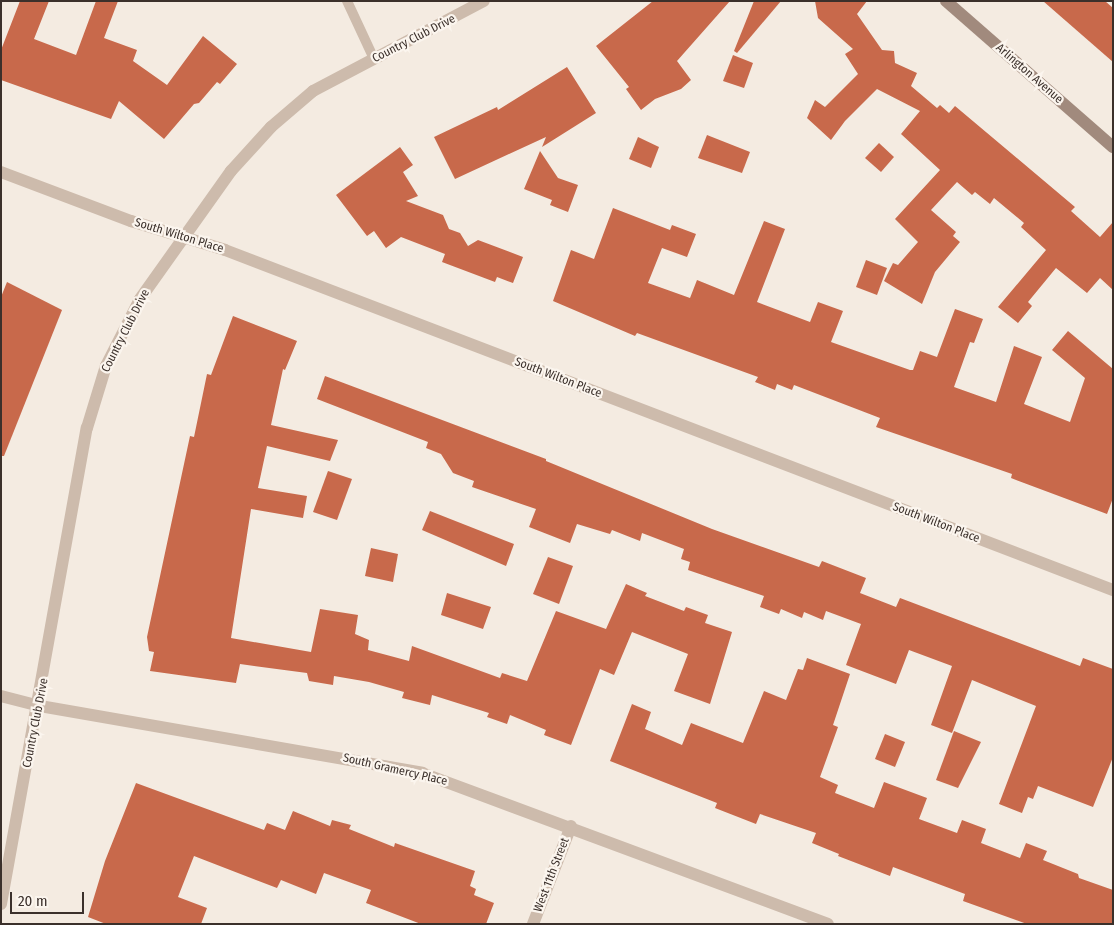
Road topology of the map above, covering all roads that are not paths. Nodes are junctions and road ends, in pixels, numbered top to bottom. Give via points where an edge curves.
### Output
1 (347, 1) edge
2 (484, 1) edge
3 (946, 1) edge
4 (374, 59) junction
5 (1113, 147) edge
6 (1, 172) edge
7 (182, 237) junction
8 (1113, 590) edge
9 (1, 696) edge
10 (40, 706) junction
11 (571, 826) junction
12 (1, 904) edge
13 (533, 924) edge
14 (828, 924) edge

1 - 4 lane
2 - 4 street, Country Club Drive
3 - 5 main road, Arlington Avenue
4 - 7 street, Country Club Drive via 313,91 271,127 231,171
6 - 7 street, South Wilton Place
7 - 8 street, South Wilton Place via 225,250
7 - 10 street, Country Club Drive via 140,299 106,366 87,428
9 - 10 street, South Gramercy Place
10 - 11 street, South Gramercy Place via 422,774
10 - 12 street, Country Club Drive
11 - 13 street, West 11th Street
11 - 14 street, South Gramercy Place

